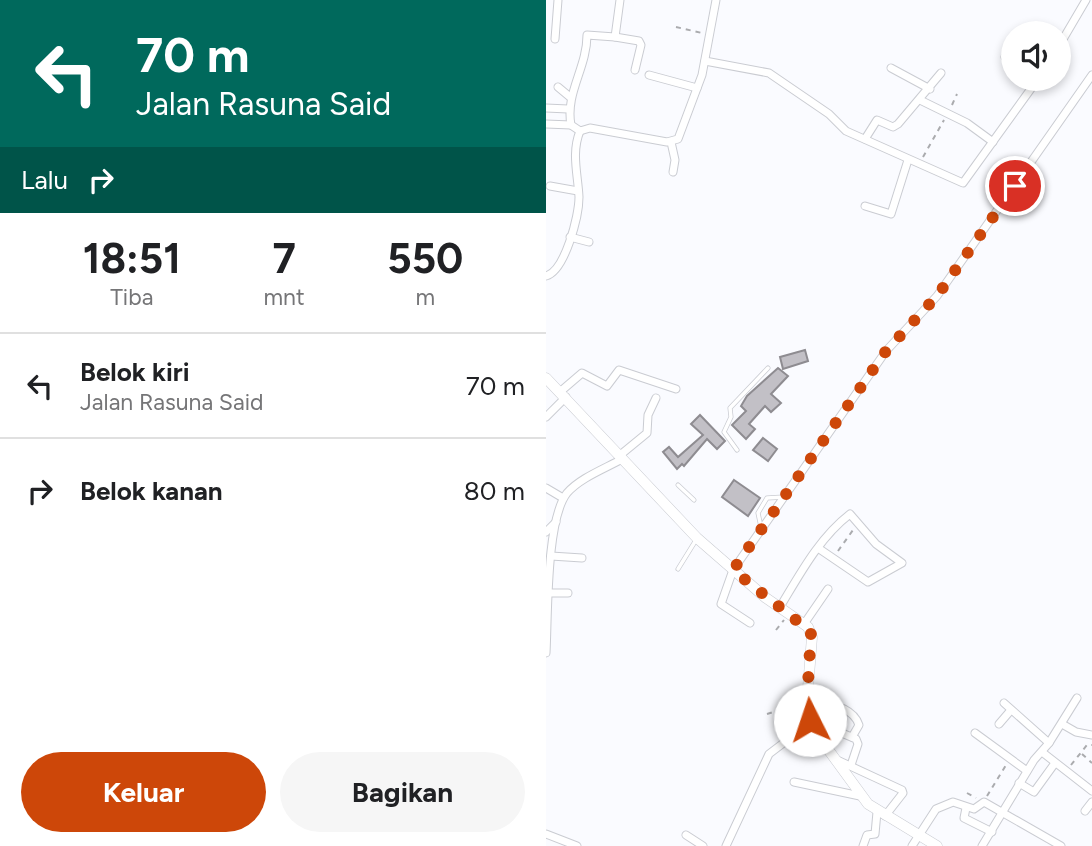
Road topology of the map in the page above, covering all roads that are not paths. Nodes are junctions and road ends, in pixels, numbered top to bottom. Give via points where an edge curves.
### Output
1 (558, 0) edge
2 (620, 0) edge
3 (716, 0) edge
4 (1087, 4) edge
5 (1071, 28) edge
6 (615, 37) junction
7 (555, 39) dead end
8 (705, 61) junction
9 (891, 68) dead end
10 (635, 70) dead end
11 (941, 73) dead end
12 (649, 75) dead end
13 (1092, 75) edge
14 (558, 87) dead end
15 (698, 88) junction
16 (930, 89) junction
17 (1029, 91) edge
18 (570, 97) junction
19 (920, 100) junction
20 (546, 108) edge
21 (568, 110) junction
22 (546, 124) edge
23 (571, 125) junction
24 (580, 131) junction
25 (865, 139) junction
26 (671, 142) junction
27 (993, 142) junction
28 (908, 160) junction
29 (673, 172) dead end
30 (550, 186) dead end
31 (578, 191) junction
32 (864, 206) dead end
33 (570, 237) junction
34 (589, 242) dead end
35 (546, 275) edge
36 (768, 368) dead end
37 (548, 383) edge
38 (676, 389) dead end
39 (564, 394) junction
40 (656, 398) dead end
41 (546, 417) edge
42 (737, 450) dead end
43 (620, 457) junction
44 (678, 485) dead end
45 (546, 488) edge
46 (784, 496) junction
47 (563, 498) junction
48 (694, 500) dead end
49 (556, 522) junction
50 (762, 529) junction
51 (546, 531) edge
52 (697, 538) junction
53 (818, 548) junction
54 (551, 556) junction
55 (582, 558) dead end
56 (678, 569) dead end
57 (733, 570) junction
58 (547, 581) edge
59 (828, 589) dead end
60 (547, 593) edge
61 (568, 593) dead end
62 (784, 610) junction
63 (750, 623) dead end
64 (804, 624) junction
65 (546, 653) edge
66 (1077, 698) dead end
67 (807, 701) junction
68 (1004, 703) dead end
69 (1011, 710) junction
70 (810, 721) junction
71 (999, 724) dead end
72 (1062, 724) junction
73 (975, 733) dead end
74 (1092, 735) edge
75 (852, 737) junction
76 (1049, 743) junction
77 (1042, 752) junction
78 (834, 758) junction
79 (1055, 763) junction
80 (851, 765) junction
81 (1027, 771) junction
82 (1092, 778) edge
83 (794, 782) dead end
84 (1019, 783) junction
85 (1090, 789) edge
86 (860, 796) junction
87 (1092, 802) edge
88 (966, 808) junction
89 (1003, 811) junction
90 (1085, 811) dead end
91 (881, 814) junction
92 (992, 832) junction
93 (546, 834) edge
94 (686, 835) dead end
95 (919, 835) junction
96 (577, 846) edge
97 (703, 846) edge
98 (726, 846) edge
99 (863, 846) edge
100 (912, 846) edge
101 (937, 846) edge
102 (982, 846) edge
103 (1061, 846) edge

1 - 7 street
2 - 6 street
3 - 8 street
4 - 5 street
6 - 10 street via 641,44
6 - 18 street via 584,34 583,66
8 - 15 street
8 - 25 street via 769,73 830,114 846,131
9 - 16 street
11 - 16 street
12 - 15 street
13 - 46 street via 937,296 886,351
14 - 18 street
15 - 26 street via 680,137
16 - 19 street
17 - 27 street
18 - 21 street
19 - 25 street via 898,124 888,126 877,120
19 - 27 street via 967,123
20 - 21 street
21 - 23 street
22 - 23 street
23 - 24 street
24 - 26 street via 590,128
24 - 31 street via 575,153
25 - 28 street
26 - 29 street
27 - 28 street via 963,183
28 - 32 street via 891,214
30 - 31 street
31 - 33 street via 579,206
33 - 34 street
33 - 35 street via 559,266
36 - 42 lane via 730,408 724,432
37 - 39 main road
38 - 39 street via 619,370 607,386 582,373
39 - 41 street
39 - 43 main road
40 - 43 street via 648,415 647,433
43 - 47 street
43 - 52 main road
44 - 48 lane
45 - 47 street
46 - 50 street
46 - 50 lane via 767,498 758,513
47 - 49 street
49 - 51 street
49 - 54 street
50 - 57 street
52 - 56 lane
52 - 57 main road
53 - 53 street via 831,529 850,514 901,565 868,582
53 - 62 street
54 - 55 street
54 - 58 street
57 - 62 main road
57 - 63 street via 721,604
58 - 60 street
59 - 64 street
60 - 61 street
60 - 65 street
62 - 64 main road
64 - 67 main road via 812,637
66 - 72 street
67 - 70 main road
67 - 75 street via 833,704 857,719
68 - 69 street
69 - 71 street
69 - 76 street
70 - 75 street
70 - 78 main road
70 - 98 street via 769,754
72 - 74 street
72 - 76 street
73 - 81 street
75 - 80 street via 858,744
76 - 77 street
77 - 79 street
77 - 81 street
78 - 80 street
78 - 86 main road
79 - 84 street via 1034,792
79 - 85 street
80 - 91 street via 903,791
81 - 84 street
82 - 85 street
83 - 86 street
84 - 89 street
86 - 91 main road
87 - 90 street
88 - 89 street via 984,802
88 - 92 street via 964,818
88 - 95 street via 953,802 936,809
89 - 92 street
89 - 103 street
91 - 95 main road
91 - 99 street via 875,834 867,835
92 - 102 street
93 - 96 street
94 - 97 street
95 - 100 street
95 - 101 main road

